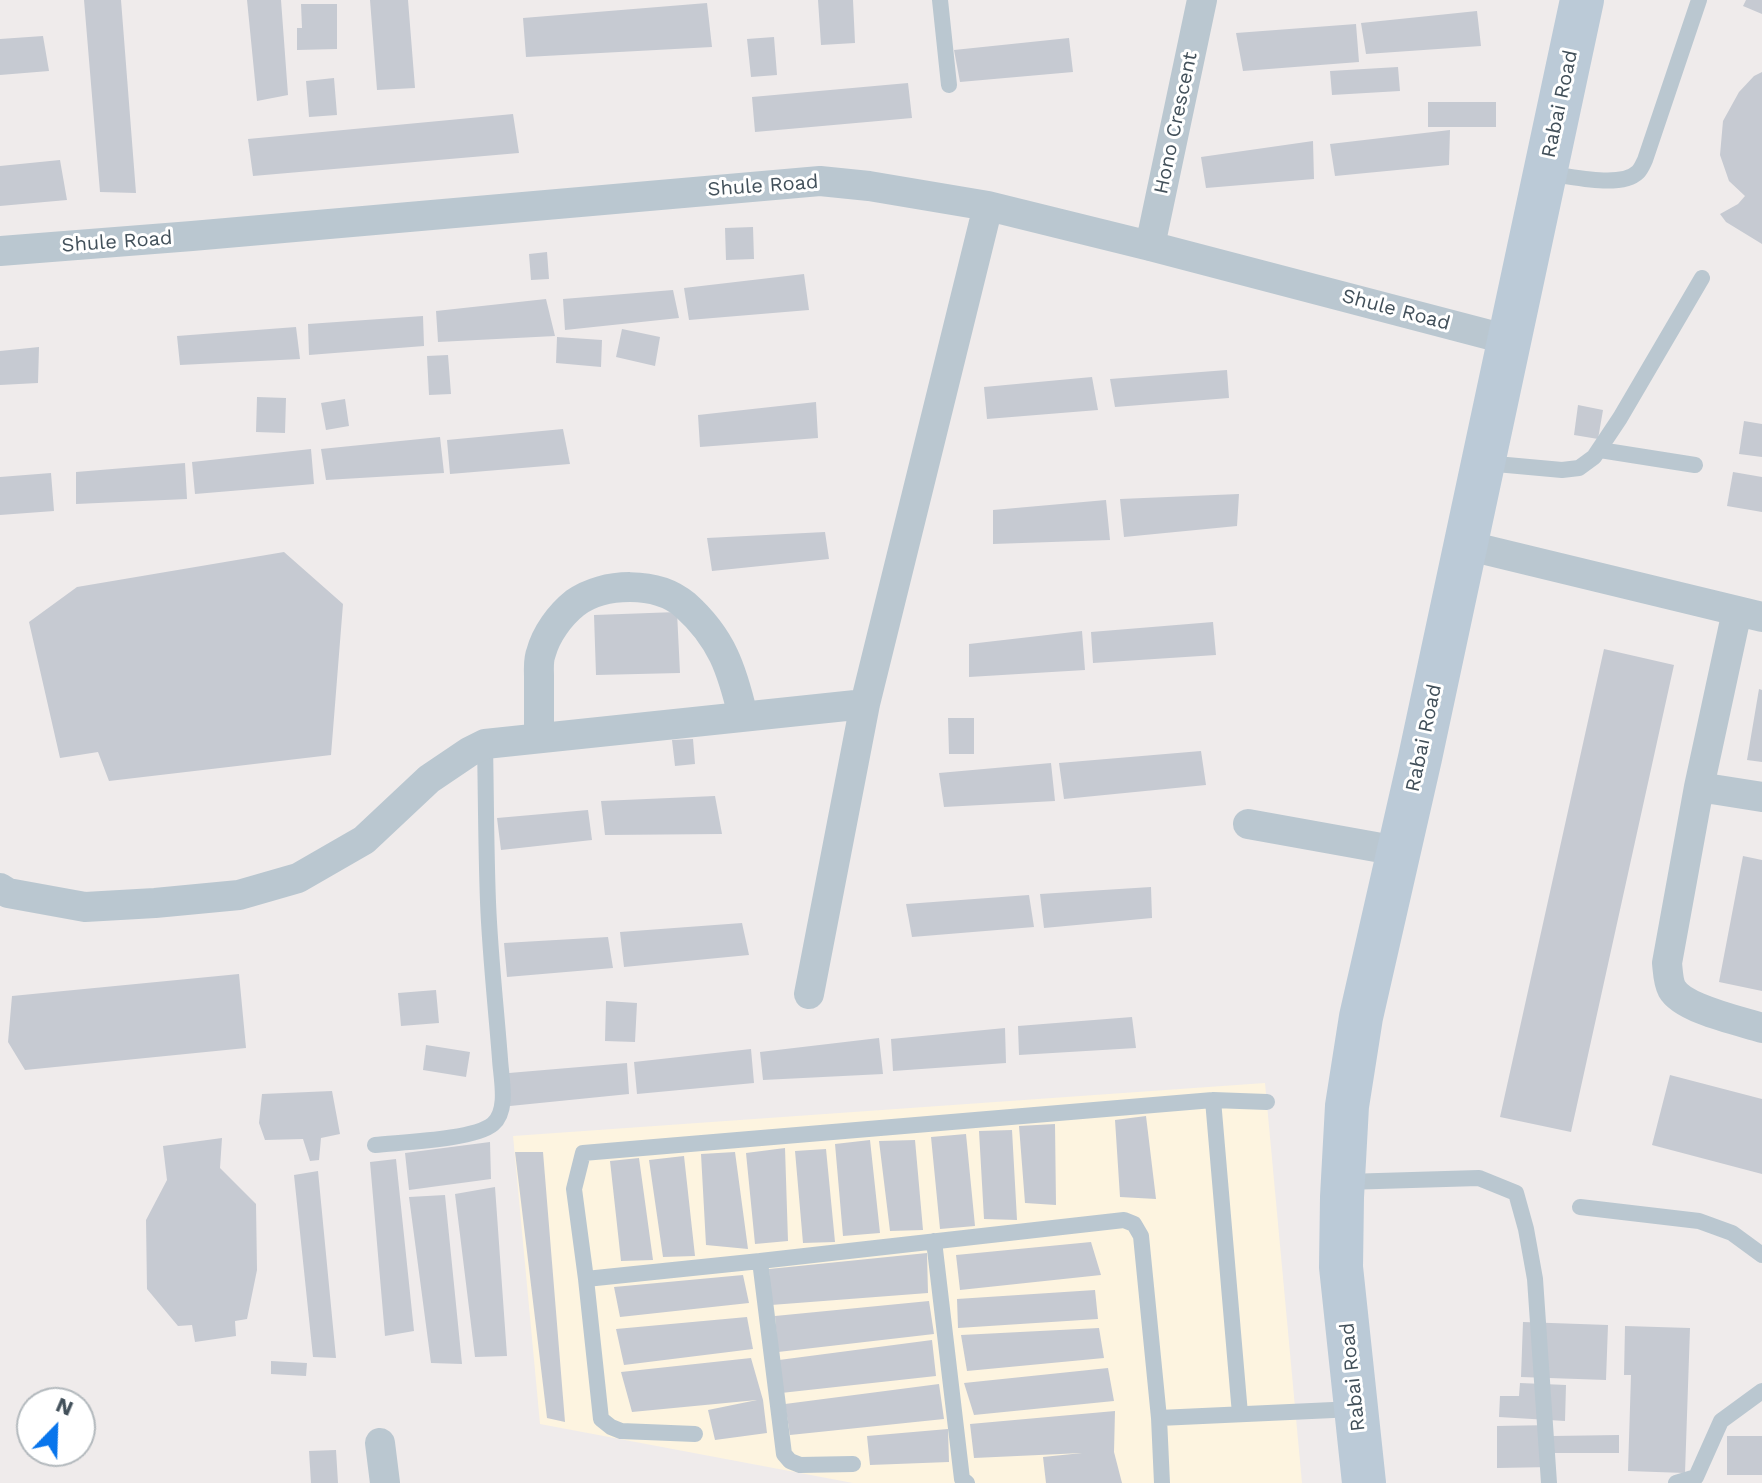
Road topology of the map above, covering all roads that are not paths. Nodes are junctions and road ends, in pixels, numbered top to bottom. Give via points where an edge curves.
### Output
1 (940, 0) edge
2 (1202, 0) edge
3 (1582, 0) edge
4 (1699, 0) edge
5 (949, 85) dead end
6 (1545, 173) junction
7 (988, 206) junction
8 (1150, 246) junction
9 (0, 251) edge
10 (1702, 278) dead end
11 (1509, 340) junction
12 (1600, 450) junction
13 (1483, 463) junction
14 (1695, 465) dead end
15 (1465, 545) junction
16 (1749, 614) edge
17 (865, 704) junction
18 (743, 716) junction
19 (539, 738) junction
20 (485, 744) junction
21 (1699, 787) junction
22 (1762, 797) edge
23 (1248, 824) dead end
24 (1398, 851) junction
25 (0, 888) edge
26 (809, 994) dead end
27 (1762, 1028) edge
28 (1213, 1100) junction
29 (1267, 1102) dead end
30 (375, 1145) dead end
31 (1343, 1182) junction
32 (1580, 1207) dead end
33 (934, 1241) junction
34 (1762, 1255) edge
35 (760, 1261) junction
36 (586, 1279) junction
37 (1762, 1391) edge
38 (1356, 1408) junction
39 (1240, 1414) junction
40 (1159, 1418) junction
41 (695, 1434) dead end
42 (380, 1443) dead end
43 (853, 1464) dead end
44 (385, 1483) edge
45 (967, 1483) edge
46 (1162, 1483) edge
47 (1364, 1483) edge
48 (1549, 1483) edge
49 (1676, 1483) edge

1 - 5 lane
2 - 8 street, Hono Crescent
3 - 6 main road, Rabai Road
4 - 6 lane via 1638,172 1611,181
6 - 11 main road, Rabai Road
7 - 8 street, Shule Road
7 - 9 street, Shule Road via 820,181
7 - 17 street
8 - 11 street, Shule Road
10 - 12 lane
11 - 13 main road, Rabai Road
12 - 13 lane via 1584,466 1572,469
12 - 14 lane
13 - 15 main road, Rabai Road
15 - 16 street
15 - 24 main road, Rabai Road
16 - 21 street
17 - 18 street
17 - 26 street
18 - 19 street
18 - 19 street via 721,649 683,603 663,592 617,588 575,603 554,625 540,655
19 - 20 street
20 - 25 street via 429,779 364,840 298,878 239,895 85,907
20 - 30 lane via 501,1114 467,1135
21 - 22 street
21 - 27 street via 1667,963 1669,980 1683,1000
23 - 24 street
24 - 31 main road, Rabai Road via 1361,1017 1347,1106
28 - 29 lane
28 - 36 lane via 583,1153 574,1189
28 - 39 lane
31 - 38 main road, Rabai Road via 1341,1267
31 - 48 lane via 1479,1178 1516,1193 1535,1279
32 - 34 lane via 1699,1221 1732,1233
33 - 35 lane
33 - 40 lane via 1124,1220 1134,1224 1141,1236
33 - 45 lane via 962,1479
35 - 36 lane
35 - 43 lane via 784,1454 800,1465
36 - 41 lane via 601,1419 621,1431
37 - 49 lane via 1721,1421 1696,1477
38 - 39 lane
38 - 47 main road, Rabai Road
39 - 40 lane
40 - 46 lane
42 - 44 street

